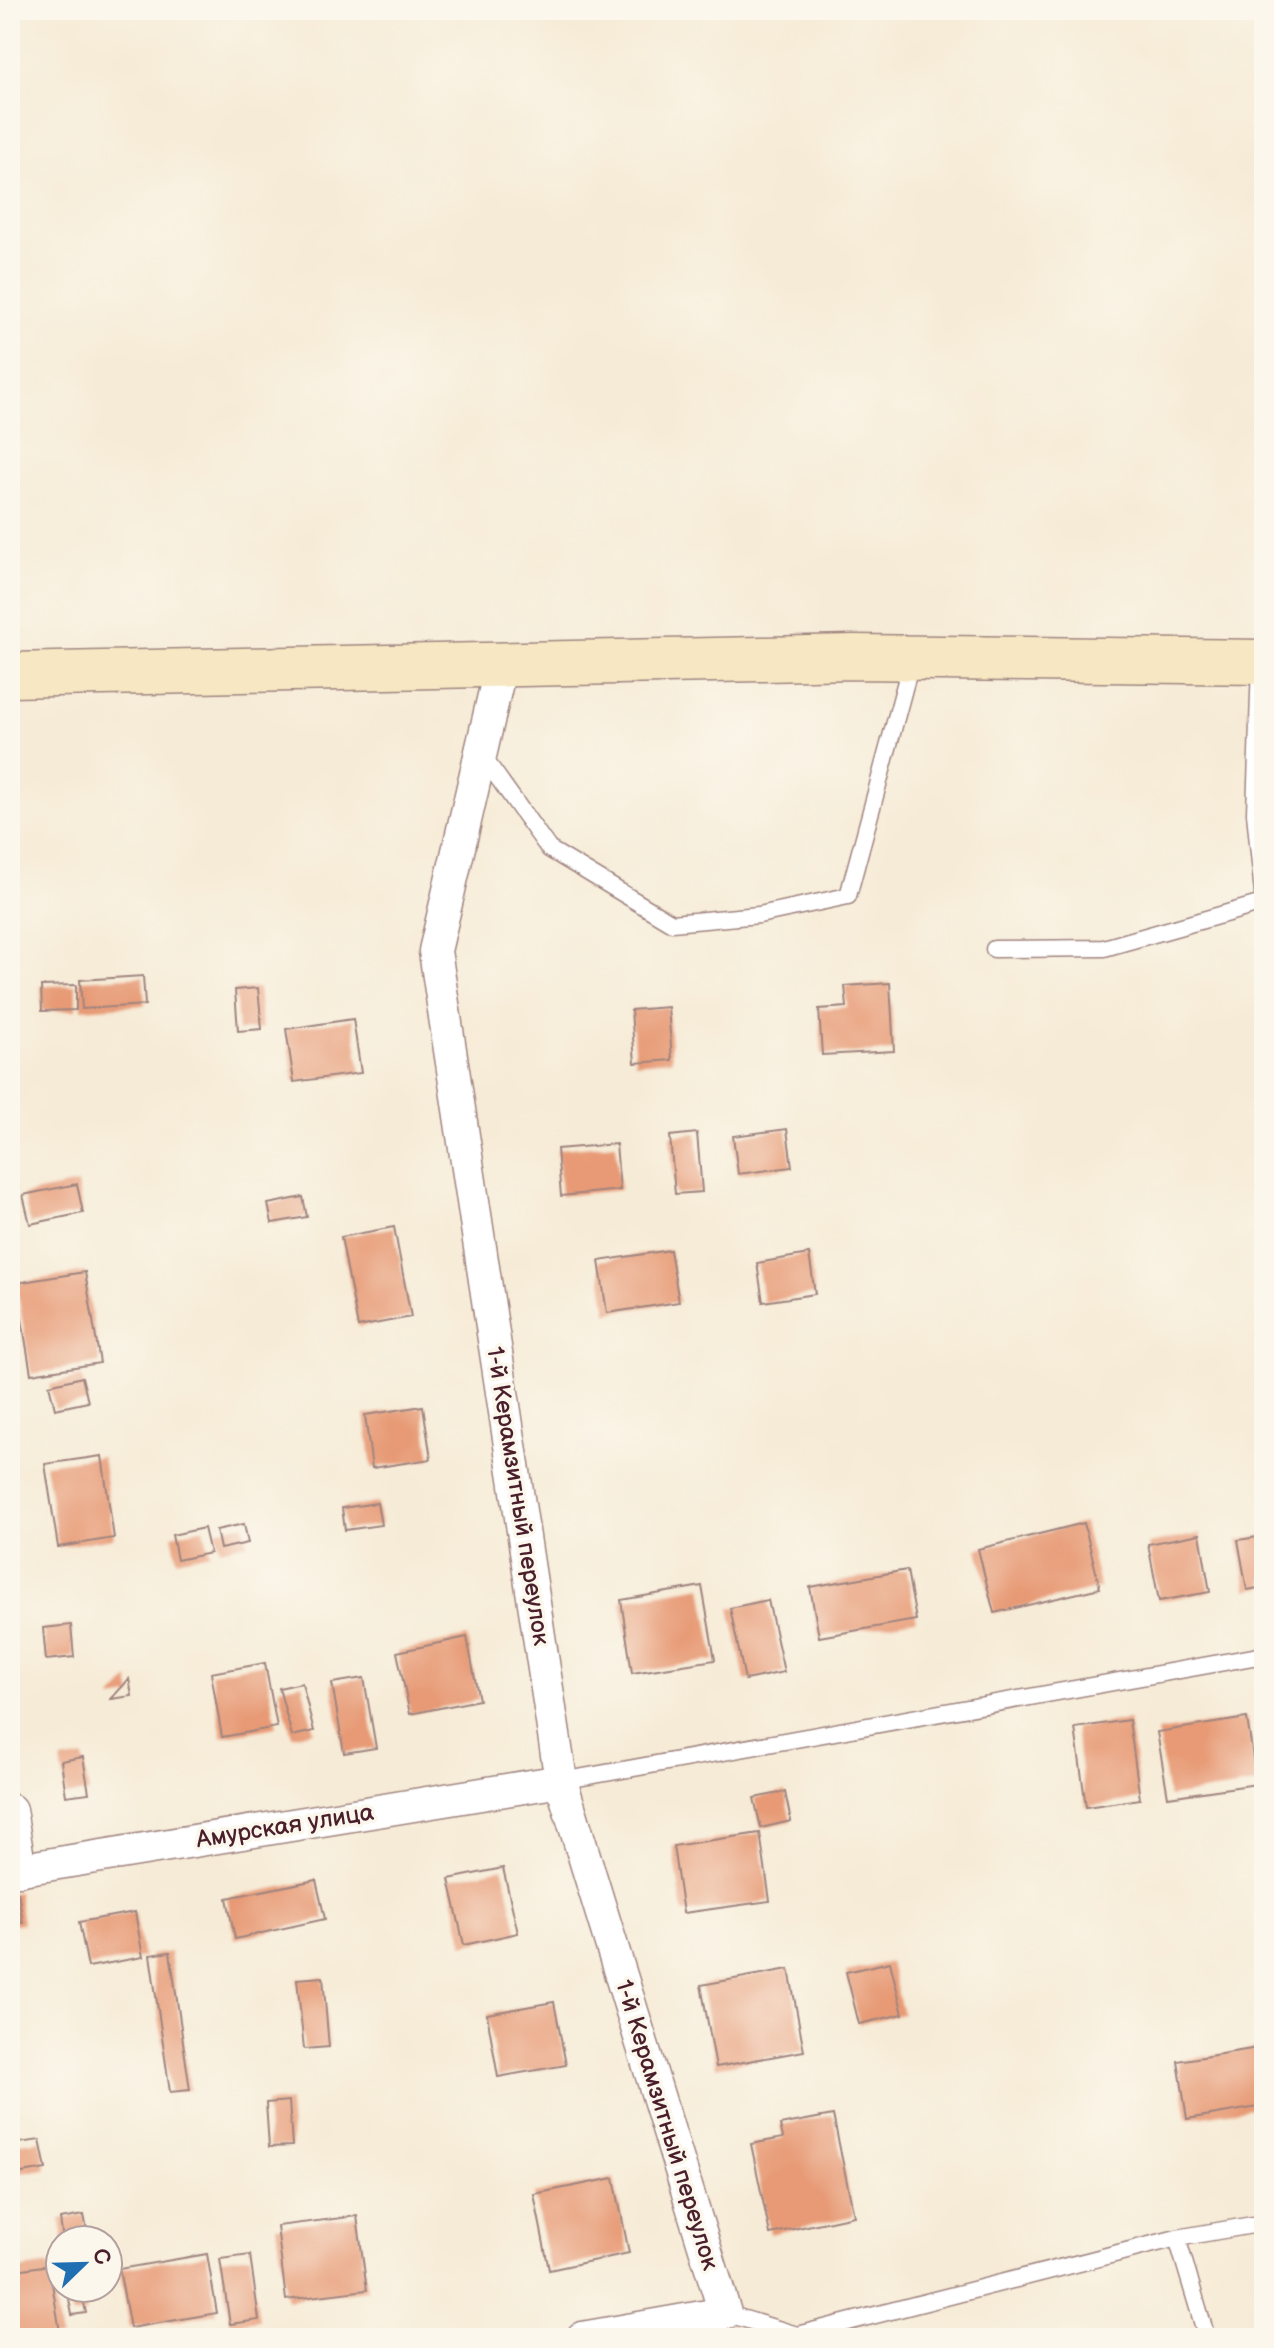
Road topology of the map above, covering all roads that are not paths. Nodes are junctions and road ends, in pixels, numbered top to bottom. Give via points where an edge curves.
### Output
1 (912, 657) junction
2 (1262, 662) edge
3 (501, 665) junction
4 (10, 675) edge
5 (480, 753) junction
6 (1264, 904) edge
7 (994, 949) dead end
8 (1264, 1655) edge
9 (561, 1781) junction
10 (10, 1810) edge
11 (15, 1870) edge
12 (1264, 2223) edge
13 (1177, 2238) junction
14 (725, 2313) junction
15 (692, 2328) edge
16 (582, 2338) edge
17 (1207, 2338) edge

1 - 2 street
1 - 3 street
1 - 5 lane via 848,896 759,915 672,923 549,849
2 - 6 lane via 1255,813
3 - 4 street
3 - 5 street, 1-й Керамзитный переулок
5 - 9 street, 1-й Керамзитный переулок via 435,951
6 - 7 lane via 1104,948
8 - 9 lane
9 - 11 street, Амурская улица
9 - 14 street, 1-й Керамзитный переулок
10 - 11 street
12 - 13 lane
13 - 14 lane via 797,2335
13 - 17 lane
14 - 15 street
15 - 16 street

